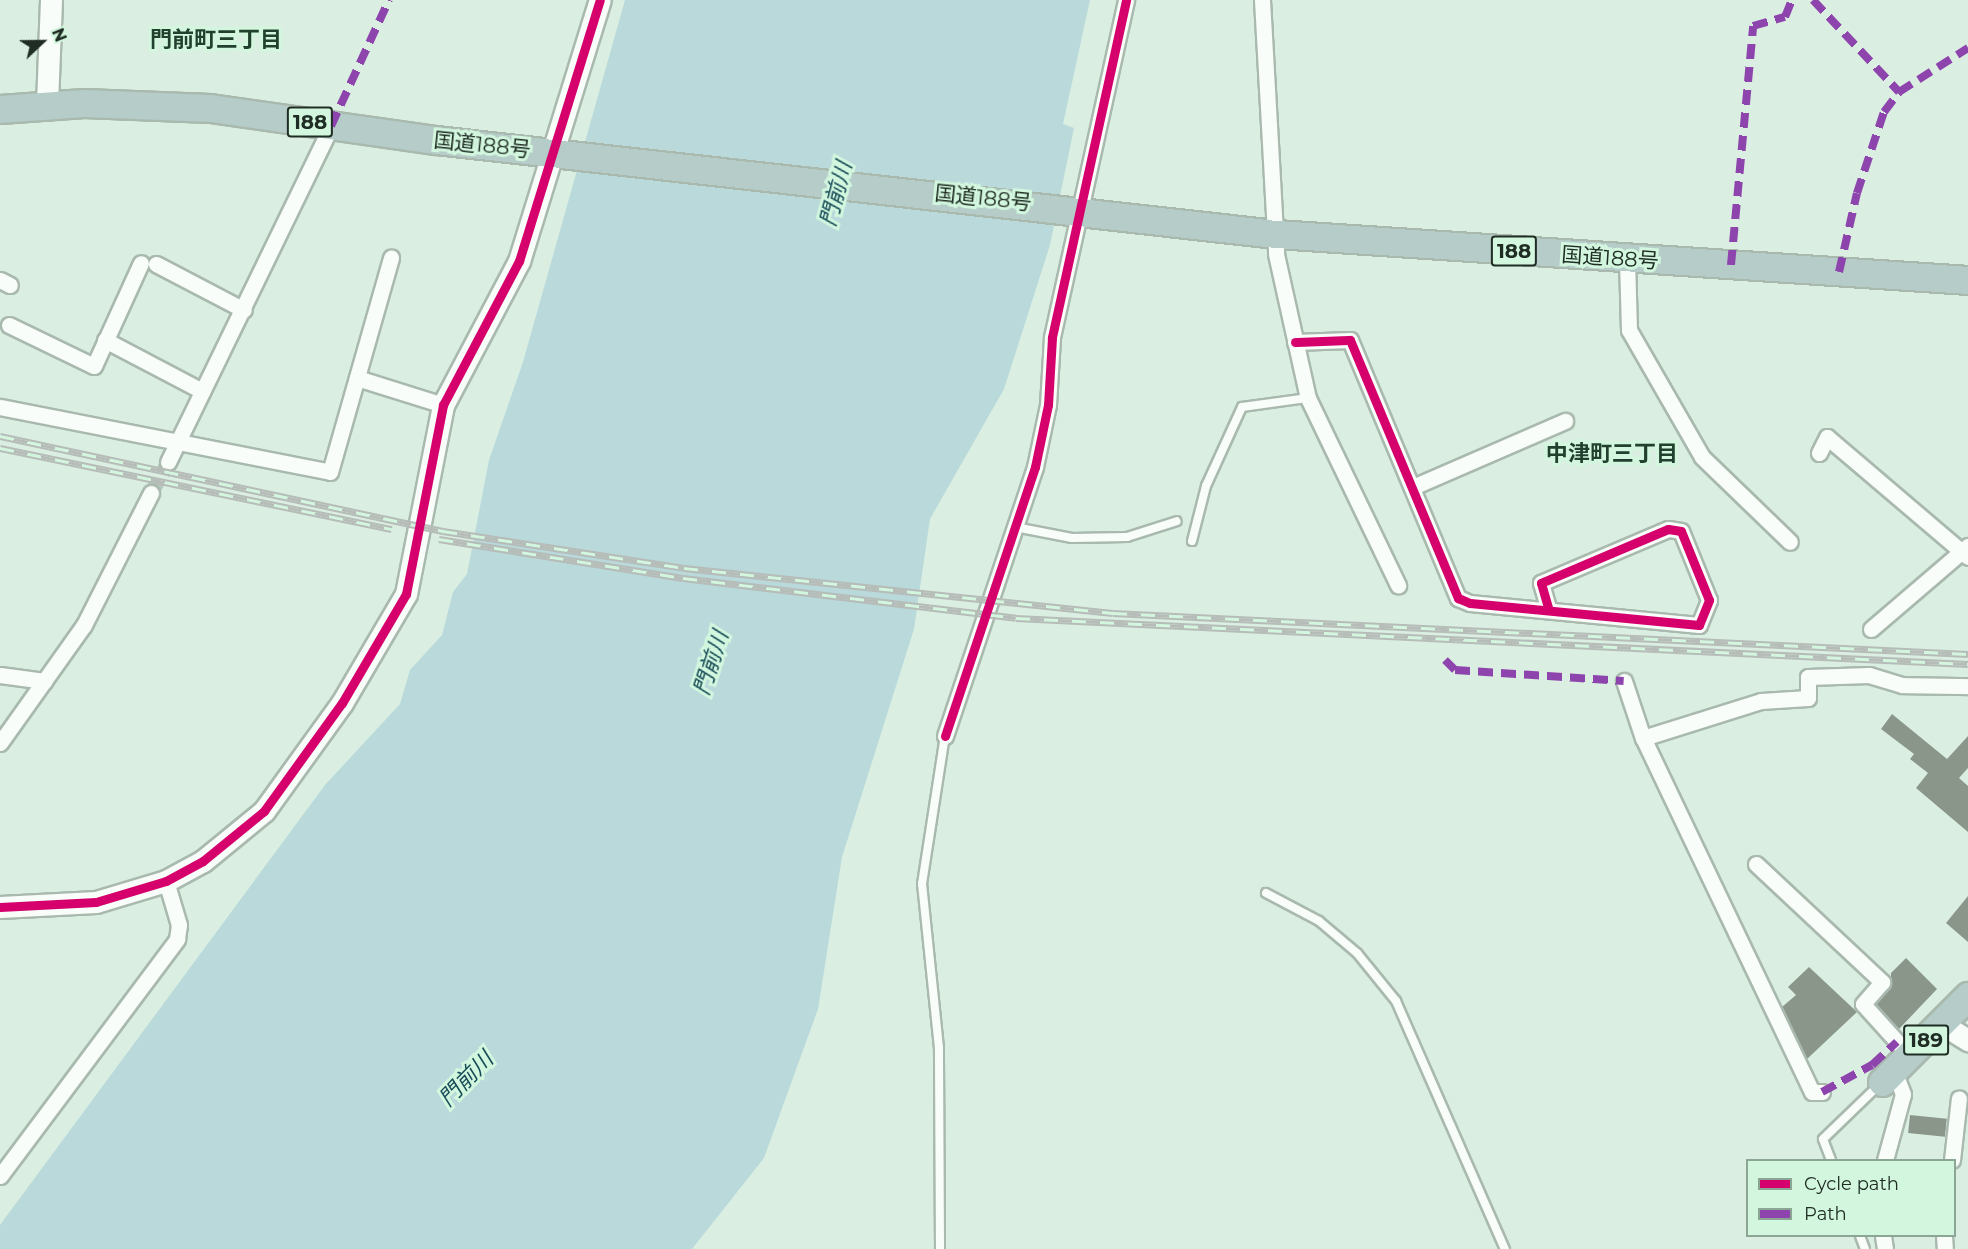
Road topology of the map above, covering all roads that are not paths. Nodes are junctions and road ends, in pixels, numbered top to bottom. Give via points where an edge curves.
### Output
1 (51, 0) edge
2 (600, 0) edge
3 (1126, 0) edge
4 (1262, 0) edge
5 (48, 104) junction
6 (0, 109) edge
7 (331, 126) junction
8 (562, 153) junction
9 (1071, 209) junction
10 (1276, 234) junction
11 (391, 258) dead end
12 (1627, 259) junction
13 (141, 263) dead end
14 (156, 264) dead end
15 (1968, 280) edge
16 (244, 310) junction
17 (9, 325) dead end
18 (105, 340) junction
19 (1295, 342) junction
20 (357, 378) junction
21 (202, 391) junction
22 (1308, 398) junction
23 (442, 405) junction
24 (0, 407) edge
25 (1565, 421) dead end
26 (178, 441) junction
27 (1820, 453) dead end
28 (168, 462) tunnel mouth
29 (1413, 487) junction
30 (151, 493) tunnel mouth
31 (1177, 521) dead end
32 (1015, 527) junction
33 (1192, 541) dead end
34 (1790, 542) dead end
35 (1966, 551) edge
36 (1398, 585) dead end
37 (1548, 608) junction
38 (1871, 629) dead end
39 (0, 675) edge
40 (45, 681) junction
41 (1624, 681) dead end
42 (1968, 686) edge
43 (945, 736) joint
44 (1643, 738) junction
45 (0, 744) edge
46 (1756, 864) dead end
47 (166, 881) junction
48 (1266, 893) dead end
49 (0, 907) edge
50 (1968, 996) edge
51 (1942, 1024) junction
52 (1968, 1040) edge
53 (1896, 1070) junction
54 (1822, 1092) dead end
55 (1959, 1098) dead end
56 (1830, 1159) edge
57 (1886, 1159) edge
58 (1952, 1159) edge
59 (0, 1176) edge
60 (940, 1249) edge
61 (1505, 1249) edge

1 - 5 street
2 - 8 street
3 - 9 street
4 - 10 street
5 - 6 highway, 国道188号 / 188
5 - 7 highway, 国道188号 / 188 via 210,108
7 - 8 highway, 国道188号 / 188
7 - 16 street
8 - 9 highway, 国道188号 / 188
8 - 23 street via 519,261
9 - 10 highway, 国道188号 / 188
9 - 32 street via 1052,337 1047,405 1035,467
10 - 12 highway, 国道188号 / 188
10 - 19 street
11 - 20 street
12 - 15 highway, 国道188号 / 188
12 - 34 street via 1629,330 1702,457
13 - 18 street
14 - 16 street
16 - 21 street
17 - 18 street via 94,366
18 - 21 street
19 - 22 street
19 - 29 street via 1350,340
20 - 23 street
20 - 26 street via 330,472
21 - 26 street
22 - 33 lane via 1242,407 1206,486
22 - 36 street
23 - 47 street via 415,567 386,632 264,812 231,841
24 - 26 street
25 - 29 street
26 - 28 street
27 - 35 street via 1827,436
29 - 37 street via 1458,598
30 - 40 street via 84,625
31 - 32 lane via 1127,537 1072,538
32 - 43 street
35 - 38 street
37 - 37 street via 1699,625 1709,600 1682,531 1668,529 1541,583
39 - 40 street
40 - 45 street
41 - 44 street
42 - 44 street via 1902,685 1869,675 1808,677 1808,698 1761,701
43 - 60 lane via 922,884 939,1048
44 - 54 street via 1812,1092
46 - 53 street via 1882,982 1863,1004
47 - 49 street via 96,902
47 - 59 street via 179,925 177,939
48 - 61 lane via 1319,921 1357,953 1396,1001
50 - 51 highway, 189
51 - 52 street
51 - 53 highway, 189
53 - 56 lane via 1823,1139
53 - 57 street via 1903,1094
55 - 58 street

